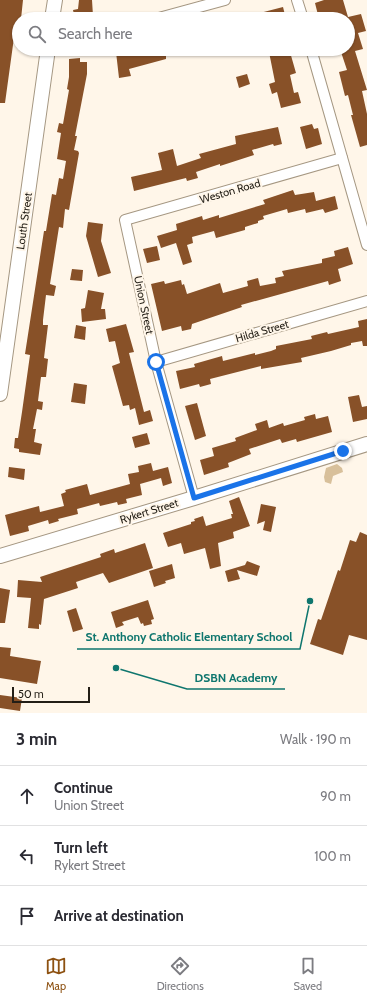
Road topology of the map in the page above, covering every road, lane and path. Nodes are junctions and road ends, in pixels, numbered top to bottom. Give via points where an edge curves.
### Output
1 (55, 0) edge
2 (225, 0) edge
3 (297, 0) edge
4 (53, 12) edge
5 (181, 12) edge
6 (301, 12) edge
7 (47, 56) edge
8 (313, 56) edge
9 (342, 158) junction
10 (127, 228) joint
11 (367, 245) edge
12 (367, 301) edge
13 (156, 362) junction
14 (0, 394) edge
15 (367, 444) edge
16 (194, 498) junction
17 (0, 556) edge

1 - 4 street
2 - 5 street
3 - 6 street
7 - 14 street, Louth Street
8 - 9 street
9 - 10 street, Weston Road via 125,220
9 - 11 street
10 - 13 street, Union Street
12 - 13 street, Hilda Street
13 - 16 street, Union Street
15 - 16 street, Rykert Street
16 - 17 street, Rykert Street

